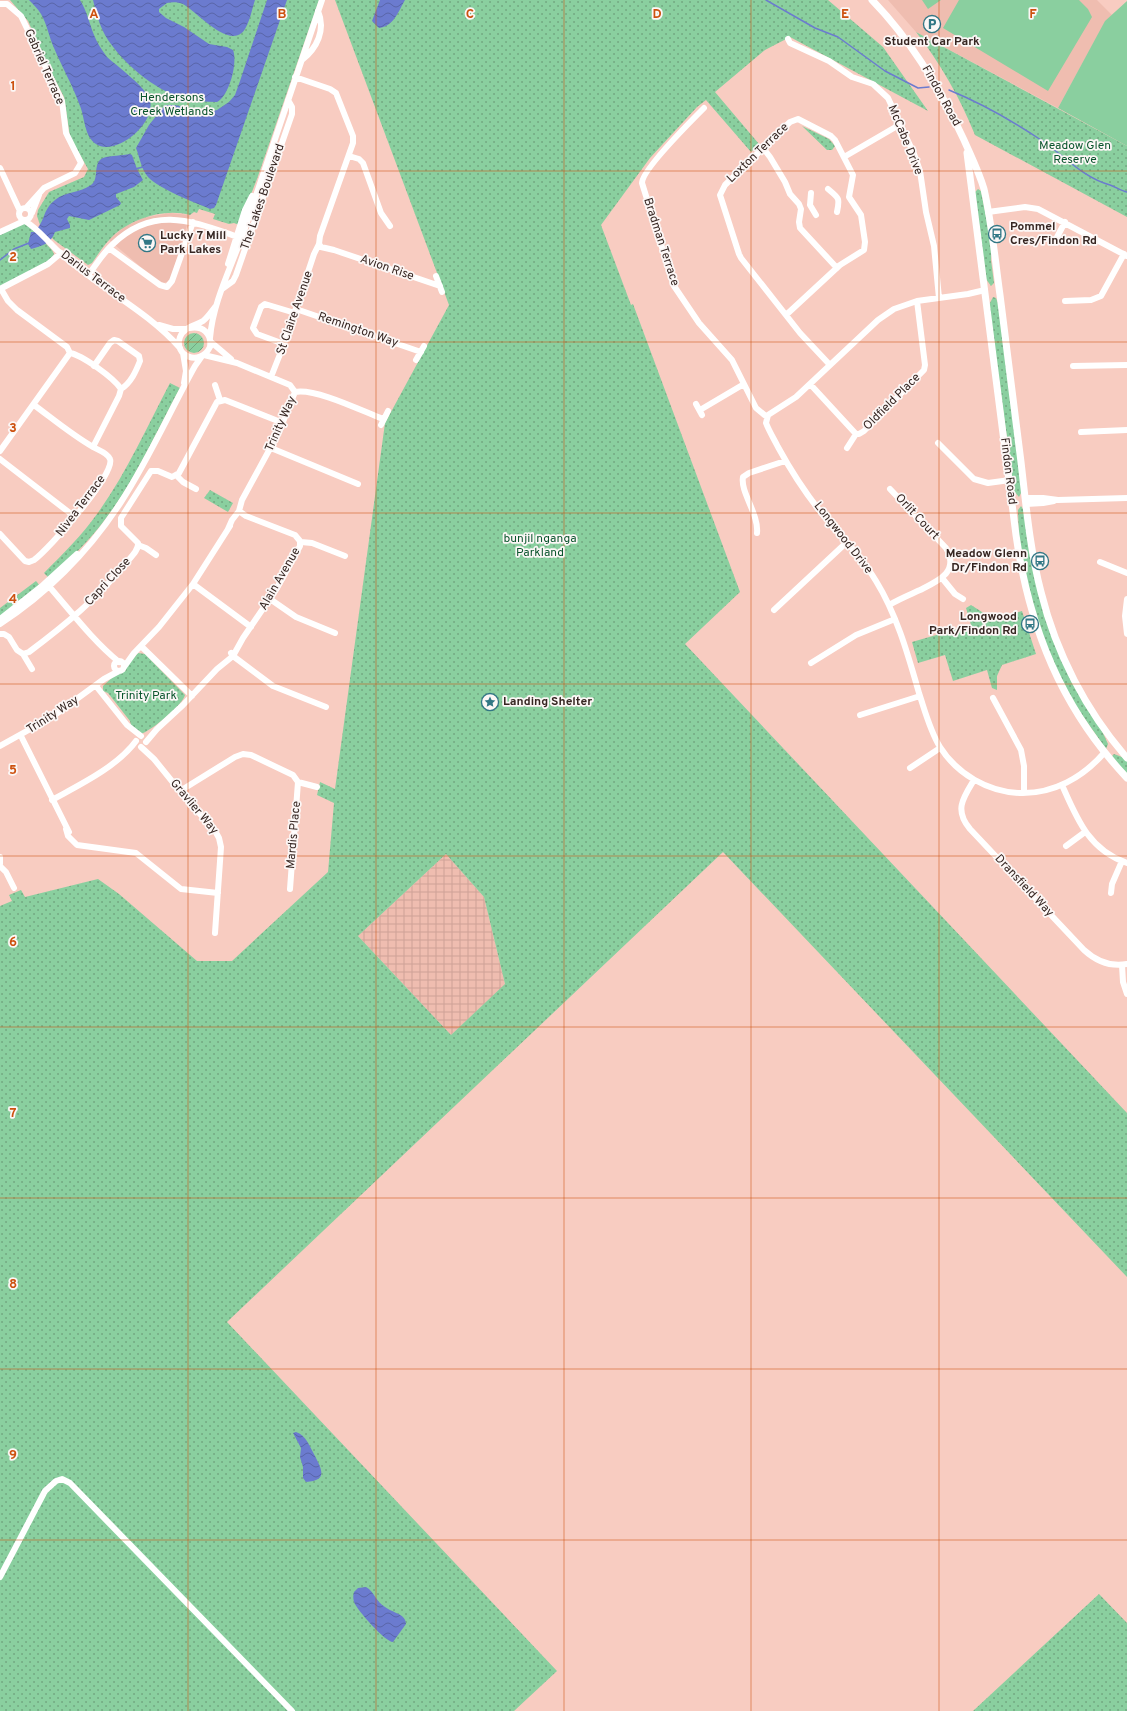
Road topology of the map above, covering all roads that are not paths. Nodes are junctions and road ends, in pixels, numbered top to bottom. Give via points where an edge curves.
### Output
1 (322, 0) edge
2 (872, 0) edge
3 (0, 4) edge
4 (788, 39) dead end
5 (295, 77) junction
6 (288, 100) junction
7 (704, 108) dead end
8 (900, 125) junction
9 (962, 137) junction
10 (763, 148) junction
11 (349, 156) junction
12 (844, 157) junction
13 (0, 168) edge
14 (828, 189) dead end
15 (42, 190) junction
16 (984, 190) junction
17 (811, 193) dead end
18 (972, 194) junction
19 (849, 197) junction
20 (838, 199) junction
21 (810, 205) junction
22 (800, 207) junction
23 (23, 211) junction
24 (837, 212) dead end
25 (988, 212) junction
26 (32, 214) junction
27 (816, 215) dead end
28 (24, 221) junction
29 (193, 222) junction
30 (1065, 222) junction
31 (390, 226) dead end
32 (7, 229) junction
33 (37, 229) junction
34 (0, 232) edge
35 (239, 237) junction
36 (1056, 239) dead end
37 (321, 245) junction
38 (109, 248) junction
39 (60, 253) junction
40 (1126, 255) edge
41 (837, 268) junction
42 (88, 276) junction
43 (436, 276) dead end
44 (1, 289) edge
45 (222, 289) junction
46 (998, 289) junction
47 (985, 292) junction
48 (939, 298) junction
49 (916, 301) junction
50 (1065, 301) dead end
51 (218, 302) junction
52 (295, 311) junction
53 (786, 315) junction
54 (152, 321) junction
55 (188, 329) junction
56 (210, 340) junction
57 (284, 344) junction
58 (182, 350) junction
59 (70, 353) junction
60 (203, 356) junction
61 (416, 360) dead end
62 (237, 363) junction
63 (1127, 364) edge
64 (830, 365) junction
65 (94, 366) junction
66 (1073, 366) dead end
67 (272, 378) junction
68 (744, 384) junction
69 (810, 384) junction
70 (215, 385) dead end
71 (121, 388) junction
72 (182, 389) junction
73 (295, 392) junction
74 (220, 400) junction
75 (696, 404) dead end
76 (34, 405) junction
77 (388, 411) dead end
78 (767, 417) junction
79 (283, 423) junction
80 (1127, 430) edge
81 (1081, 432) dead end
82 (856, 434) junction
83 (938, 444) dead end
84 (92, 447) junction
85 (271, 448) junction
86 (847, 448) dead end
87 (0, 452) edge
88 (0, 460) edge
89 (785, 461) junction
90 (176, 476) junction
91 (1010, 480) junction
92 (358, 484) dead end
93 (890, 488) dead end
94 (196, 490) dead end
95 (1127, 498) edge
96 (1026, 501) junction
97 (1012, 503) junction
98 (241, 512) junction
99 (75, 517) junction
100 (757, 533) dead end
101 (0, 534) edge
102 (300, 542) junction
103 (847, 542) junction
104 (138, 545) junction
105 (156, 555) dead end
106 (345, 556) dead end
107 (1100, 562) dead end
108 (1127, 573) edge
109 (942, 578) junction
110 (193, 584) junction
111 (46, 586) junction
112 (1127, 598) edge
113 (270, 599) junction
114 (963, 599) dead end
115 (889, 604) junction
116 (774, 610) dead end
117 (74, 617) junction
118 (895, 618) junction
119 (0, 619) edge
120 (0, 624) edge
121 (251, 627) junction
122 (335, 633) dead end
123 (0, 634) edge
124 (1127, 634) edge
125 (141, 646) junction
126 (23, 654) junction
127 (233, 654) junction
128 (811, 663) dead end
129 (119, 666) junction
130 (32, 669) dead end
131 (96, 686) junction
132 (192, 696) junction
133 (920, 696) junction
134 (993, 698) dead end
135 (326, 707) dead end
136 (860, 715) dead end
137 (157, 728) junction
138 (21, 736) junction
139 (138, 739) junction
140 (143, 745) junction
141 (0, 746) edge
142 (1117, 746) junction
143 (940, 748) junction
144 (1106, 754) junction
145 (123, 755) junction
146 (1127, 758) edge
147 (910, 768) dead end
148 (1127, 778) edge
149 (974, 780) junction
150 (298, 782) junction
151 (1062, 785) junction
152 (317, 787) dead end
153 (180, 791) junction
154 (1024, 793) junction
155 (52, 800) junction
156 (1085, 832) junction
157 (1066, 846) dead end
158 (0, 857) edge
159 (1124, 862) edge
160 (0, 865) edge
161 (14, 888) dead end
162 (290, 889) dead end
163 (218, 893) junction
164 (1112, 894) dead end
165 (215, 933) dead end
166 (1125, 964) edge
167 (1127, 994) edge
168 (0, 1576) edge
169 (292, 1711) edge

1 - 5 street, The Lakes Boulevard
2 - 9 main road, Findon Road via 923,62 942,93
3 - 15 street, Gabriel Terrace via 7,4 21,16 62,101 66,133 81,163 75,173
4 - 8 street, McCabe Drive via 790,44 878,87 888,98
5 - 6 street, The Lakes Boulevard
5 - 11 street, St Claire Avenue via 330,89 337,95 354,139
6 - 35 street, The Lakes Boulevard
6 - 45 street, The Lakes Boulevard via 292,114 238,269 233,281
7 - 68 street, Bradman Terrace via 656,160 644,175 642,182 674,286 699,323 732,360
8 - 12 street
8 - 48 street, McCabe Drive via 920,171 934,246
9 - 16 main road, Findon Road
9 - 18 main road, Findon Road
10 - 12 street, Loxton Terrace via 790,122 798,119 831,136
10 - 22 street
10 - 53 street, Loxton Terrace via 723,188 720,195 739,254
11 - 31 street via 363,163 381,213
11 - 37 street, St Claire Avenue via 320,236
12 - 19 street, Loxton Terrace via 853,175
13 - 23 street via 11,193
14 - 20 street via 836,194
15 - 23 street, Gabriel Terrace
15 - 26 street
16 - 18 main road via 977,187
16 - 25 main road, Findon Road
17 - 21 street
18 - 47 main road, Findon Road
19 - 20 street
19 - 41 street via 861,215 866,246 863,251
20 - 24 street
21 - 22 street
21 - 27 street
22 - 41 street via 800,228
23 - 26 street
23 - 28 street, Darius Terrace
23 - 32 street, Gabriel Terrace
25 - 30 street via 1033,207
25 - 46 main road, Findon Road
26 - 28 street via 29,220
26 - 33 street, Darius Terrace
28 - 32 street
28 - 33 street, Darius Terrace
29 - 35 street
29 - 38 street via 170,220 148,223 124,234
29 - 38 street via 172,281 167,287 160,285
30 - 36 street
30 - 40 street
32 - 34 street
33 - 39 street, Darius Terrace
35 - 45 street, The Lakes Boulevard
37 - 43 street, Avion Rise via 441,289
37 - 52 street, St Claire Avenue via 314,254
38 - 42 street
39 - 42 street, Darius Terrace
39 - 44 street via 48,264
40 - 50 street via 1105,291 1098,298
41 - 53 street
42 - 54 street, Darius Terrace
44 - 59 street via 13,307 67,346
45 - 51 street, The Lakes Boulevard
46 - 47 main road
46 - 96 main road, Findon Road
47 - 48 street
47 - 91 main road, Findon Road
48 - 49 street
49 - 64 street via 885,315
49 - 82 street, Oldfield Place via 924,370 864,431
51 - 55 street, The Lakes Boulevard via 202,321
51 - 56 street, The Lakes Boulevard
52 - 57 street, St Claire Avenue
52 - 57 street, Remington Way via 265,304 253,328 257,334
52 - 61 street, Remington Way via 422,349
53 - 64 street, Loxton Terrace
54 - 55 street, Darius Terrace via 173,329
54 - 58 street, Darius Terrace
55 - 56 street via 194,327 204,330
55 - 58 street via 180,338
56 - 60 street via 208,352
56 - 62 street, Trinity Way
57 - 67 street, St Claire Avenue
58 - 60 street via 192,358
58 - 72 street via 186,371
59 - 65 street via 78,355
59 - 76 street
60 - 62 street, Trinity Way
60 - 72 street
62 - 67 street, Trinity Way
63 - 66 street
64 - 69 street
65 - 71 street
65 - 71 street via 114,340 138,356 140,363 131,380
67 - 73 street, Trinity Way via 290,384
68 - 75 street via 701,412
68 - 78 street, Bradman Terrace via 756,408
69 - 78 street
69 - 82 street
70 - 74 street
71 - 84 street
72 - 111 street via 129,490 98,534
73 - 77 street via 304,391 324,396 382,422
73 - 79 street, Trinity Way
74 - 79 street via 232,402
74 - 90 street via 213,407
76 - 84 street, Nivea Terrace
76 - 87 street
78 - 89 street, Longwood Drive via 767,425
79 - 85 street, Trinity Way
80 - 81 street
82 - 86 street, Oldfield Place
83 - 91 street via 974,479 988,483
84 - 99 street, Nivea Terrace via 109,457 111,464
85 - 92 street
85 - 98 street, Trinity Way via 242,500
88 - 99 street
89 - 100 street via 743,477 743,484 757,523
89 - 103 street, Longwood Drive via 816,505
90 - 94 street, Capri Close
90 - 104 street, Capri Close via 172,477 158,470 151,471 121,518 122,529 134,538
91 - 97 main road, Findon Road
93 - 109 street, Orlit Court via 948,552 950,566
95 - 96 street via 1058,500 1043,503
96 - 97 main road
96 - 142 main road, Findon Road via 1037,577 1054,634 1083,696
97 - 144 main road, Findon Road via 1024,583 1043,646 1074,708
98 - 102 street, Alain Avenue via 295,535
98 - 110 street, Trinity Way via 232,520
99 - 101 street, Nivea Terrace via 32,562 27,562 19,556
102 - 106 street via 312,543
102 - 113 street, Alain Avenue
103 - 115 street, Longwood Drive via 868,569
103 - 116 street
104 - 105 street, Capri Close
104 - 117 street, Capri Close via 118,573
107 - 108 street
109 - 114 street via 954,594
109 - 115 street
110 - 121 street
110 - 125 street, Trinity Way
111 - 117 street
111 - 119 street
111 - 120 street via 25,607
112 - 124 street via 1124,616
113 - 121 street, Alain Avenue
113 - 122 street via 296,616
115 - 118 street, Longwood Drive
117 - 126 street, Capri Close
117 - 129 street
118 - 128 street via 856,635
118 - 133 street, Longwood Drive
121 - 127 street, Alain Avenue
123 - 126 street via 6,635
125 - 129 street, Trinity Way
125 - 132 street
126 - 130 street
127 - 132 street, Alain Avenue
127 - 135 street via 274,686
129 - 131 street, Trinity Way
131 - 138 street, Trinity Way via 58,714
131 - 139 street
132 - 137 street, Alain Avenue
133 - 136 street
133 - 143 street, Longwood Drive
134 - 154 street via 1022,750
137 - 139 street, Alain Avenue
137 - 140 street, Alain Avenue
138 - 141 street, Trinity Way
138 - 155 street
139 - 140 street via 137,746
139 - 140 street via 144,738
139 - 145 street, Alain Avenue
140 - 145 street, Alain Avenue
140 - 153 street, Gravlier Way
142 - 144 main road
142 - 146 main road, Findon Road
143 - 147 street
143 - 149 street, Longwood Drive via 955,766
144 - 148 main road, Findon Road
144 - 151 street, Longwood Drive
145 - 155 street, Alain Avenue
149 - 154 street, Longwood Drive via 992,788
149 - 166 street, Dransfield Way via 961,806 966,824 1084,950 1101,961
150 - 152 street
150 - 153 street via 293,775 251,755 243,754
150 - 162 street, Mardis Place
151 - 154 street, Longwood Drive
151 - 156 street
153 - 163 street, Gravlier Way via 219,838 221,847
155 - 163 street via 66,829 76,841 132,851 184,890
156 - 157 street
156 - 159 street via 1102,849
158 - 160 street
159 - 164 street via 1112,884
160 - 161 street
163 - 165 street, Gravlier Way
166 - 167 street via 1123,982
168 - 169 street via 45,1491 56,1480 62,1479 70,1483

